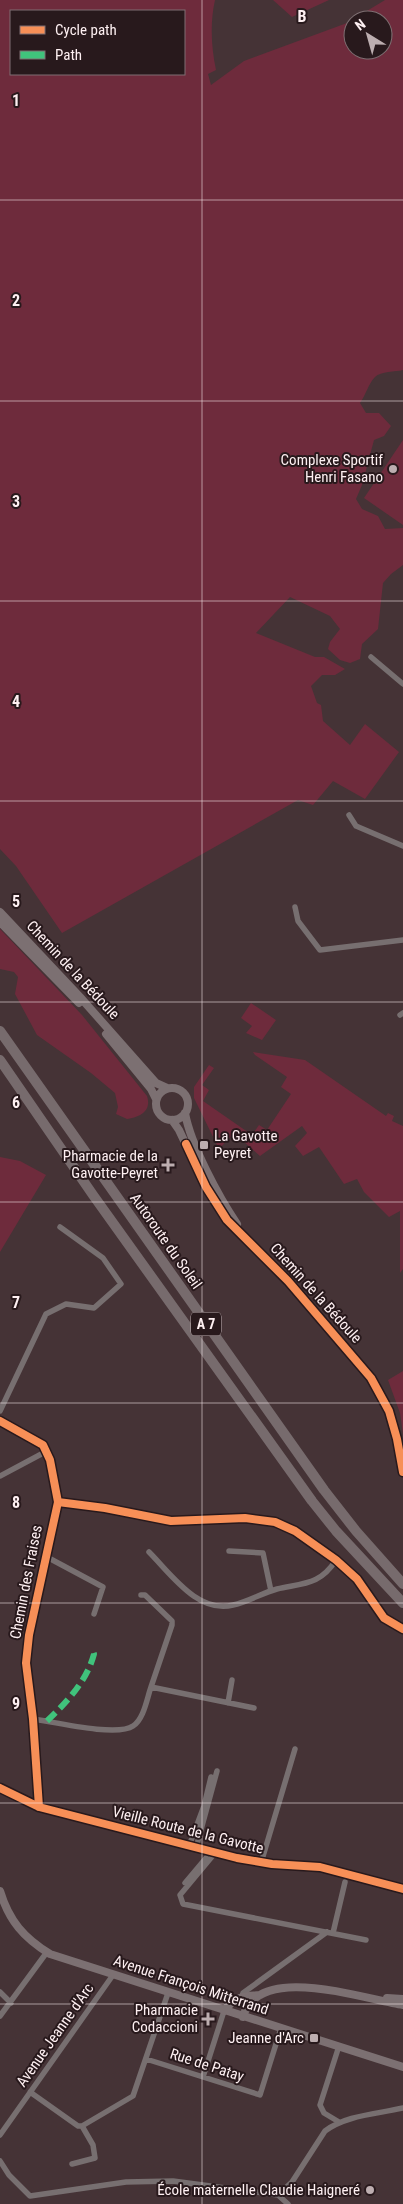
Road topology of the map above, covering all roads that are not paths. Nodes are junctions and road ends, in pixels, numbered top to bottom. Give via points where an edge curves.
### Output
1 (371, 657) dead end
2 (403, 684) edge
3 (349, 815) dead end
4 (403, 846) edge
5 (295, 907) dead end
6 (0, 912) edge
7 (0, 922) edge
8 (403, 940) edge
9 (0, 1031) edge
10 (0, 1060) edge
11 (167, 1088) junction
12 (156, 1099) junction
13 (185, 1113) junction
14 (172, 1120) junction
15 (60, 1227) dead end
16 (243, 1234) junction
17 (0, 1412) edge
18 (1, 1421) edge
19 (47, 1451) junction
20 (403, 1472) edge
21 (0, 1476) edge
22 (58, 1502) junction
23 (229, 1551) dead end
24 (150, 1552) dead end
25 (45, 1556) junction
26 (336, 1560) junction
27 (403, 1584) edge
28 (271, 1590) junction
29 (141, 1595) dead end
30 (403, 1603) edge
31 (94, 1614) dead end
32 (403, 1629) edge
33 (232, 1680) dead end
34 (151, 1687) junction
35 (228, 1703) junction
36 (254, 1708) dead end
37 (33, 1720) junction
38 (296, 1749) dead end
39 (217, 1771) dead end
40 (211, 1777) dead end
41 (0, 1788) edge
42 (39, 1807) junction
43 (189, 1846) junction
44 (196, 1848) junction
45 (213, 1852) junction
46 (262, 1863) junction
47 (345, 1882) dead end
48 (185, 1883) dead end
49 (403, 1889) edge
50 (0, 1891) edge
51 (330, 1933) junction
52 (366, 1940) dead end
53 (47, 1952) junction
54 (113, 1975) junction
55 (0, 1992) edge
56 (168, 1993) junction
57 (262, 1994) junction
58 (242, 1996) junction
59 (375, 1999) junction
60 (403, 1999) edge
61 (11, 2003) junction
62 (249, 2003) junction
63 (403, 2005) edge
64 (224, 2010) junction
65 (0, 2016) edge
66 (243, 2017) junction
67 (281, 2028) junction
68 (339, 2046) junction
69 (146, 2059) junction
70 (403, 2066) edge
71 (203, 2077) junction
72 (30, 2092) junction
73 (403, 2108) edge
74 (339, 2122) junction
75 (82, 2126) junction
76 (0, 2135) edge
77 (0, 2161) edge
78 (72, 2164) dead end
79 (278, 2195) junction
80 (30, 2196) junction
81 (26, 2204) edge
82 (288, 2204) edge

1 - 2 street
3 - 4 street via 356,826
5 - 8 street via 298,921 320,950
6 - 11 street, Chemin de la Bédoule via 156,1083
7 - 12 street, Chemin de la Bédoule via 110,1037
9 - 27 highway, Autoroute du Soleil / A 7 via 324,1490
10 - 30 highway, Autoroute du Soleil / A 7 via 312,1500
11 - 12 street
11 - 13 street via 178,1088 187,1096
12 - 14 street via 158,1113
13 - 14 street
13 - 16 street, Chemin de la Bédoule via 212,1181
14 - 16 street, Chemin de la Bédoule via 213,1200 227,1220
15 - 17 street via 103,1258 122,1284 94,1308 66,1304 46,1314
16 - 20 street, Chemin de la Bédoule via 371,1378 398,1439
17 - 18 street
18 - 19 street via 38,1441
19 - 21 street
19 - 22 street, Chemin des Fraises
22 - 25 street, Chemin des Fraises
22 - 26 street via 171,1521 245,1518 275,1522 295,1530
23 - 28 street via 263,1553
24 - 28 street via 196,1598 214,1606 231,1606
25 - 31 street via 103,1587
25 - 37 street, Chemin des Fraises via 26,1663
26 - 28 street via 318,1580
26 - 32 street via 357,1580 384,1618
29 - 34 street via 145,1595 172,1620
33 - 35 street
34 - 35 street
34 - 37 street via 135,1725 125,1729
35 - 36 street
37 - 42 street, Chemin des Fraises
38 - 46 street
39 - 44 street
40 - 43 street
41 - 42 street, Vieille Route de la Gavotte
42 - 43 street, Vieille Route de la Gavotte
43 - 44 street, Vieille Route de la Gavotte
44 - 45 street, Vieille Route de la Gavotte
45 - 46 street, Vieille Route de la Gavotte
45 - 48 street
45 - 51 street via 180,1895 183,1904
46 - 49 street, Vieille Route de la Gavotte via 320,1867
47 - 51 street
50 - 53 street, Avenue François Mitterrand via 7,1910 27,1939
51 - 52 street
51 - 58 street via 243,1992
53 - 54 street, Avenue François Mitterrand
53 - 61 street
54 - 56 street, Avenue François Mitterrand
54 - 72 street, Avenue Jeanne d'Arc
55 - 61 street
56 - 64 street, Avenue François Mitterrand
56 - 69 street
57 - 58 street
57 - 59 street via 300,1987
57 - 62 street
58 - 62 street
58 - 64 street
59 - 60 street
59 - 63 street
61 - 65 street
62 - 66 street
64 - 66 street, Avenue François Mitterrand
64 - 71 street
66 - 67 street, Avenue François Mitterrand
67 - 68 street, Avenue François Mitterrand
67 - 71 street, Rue de Patay via 260,2095
68 - 70 street, Avenue François Mitterrand
68 - 74 street via 320,2105 324,2113
69 - 71 street, Rue de Patay
69 - 75 street via 133,2096
72 - 75 street
72 - 76 street, Avenue Jeanne d'Arc
73 - 74 street
74 - 79 street via 325,2131 292,2182
75 - 78 street via 93,2145 95,2158
77 - 80 street
79 - 80 street via 189,2181 166,2181 126,2182
79 - 82 street
80 - 81 street

